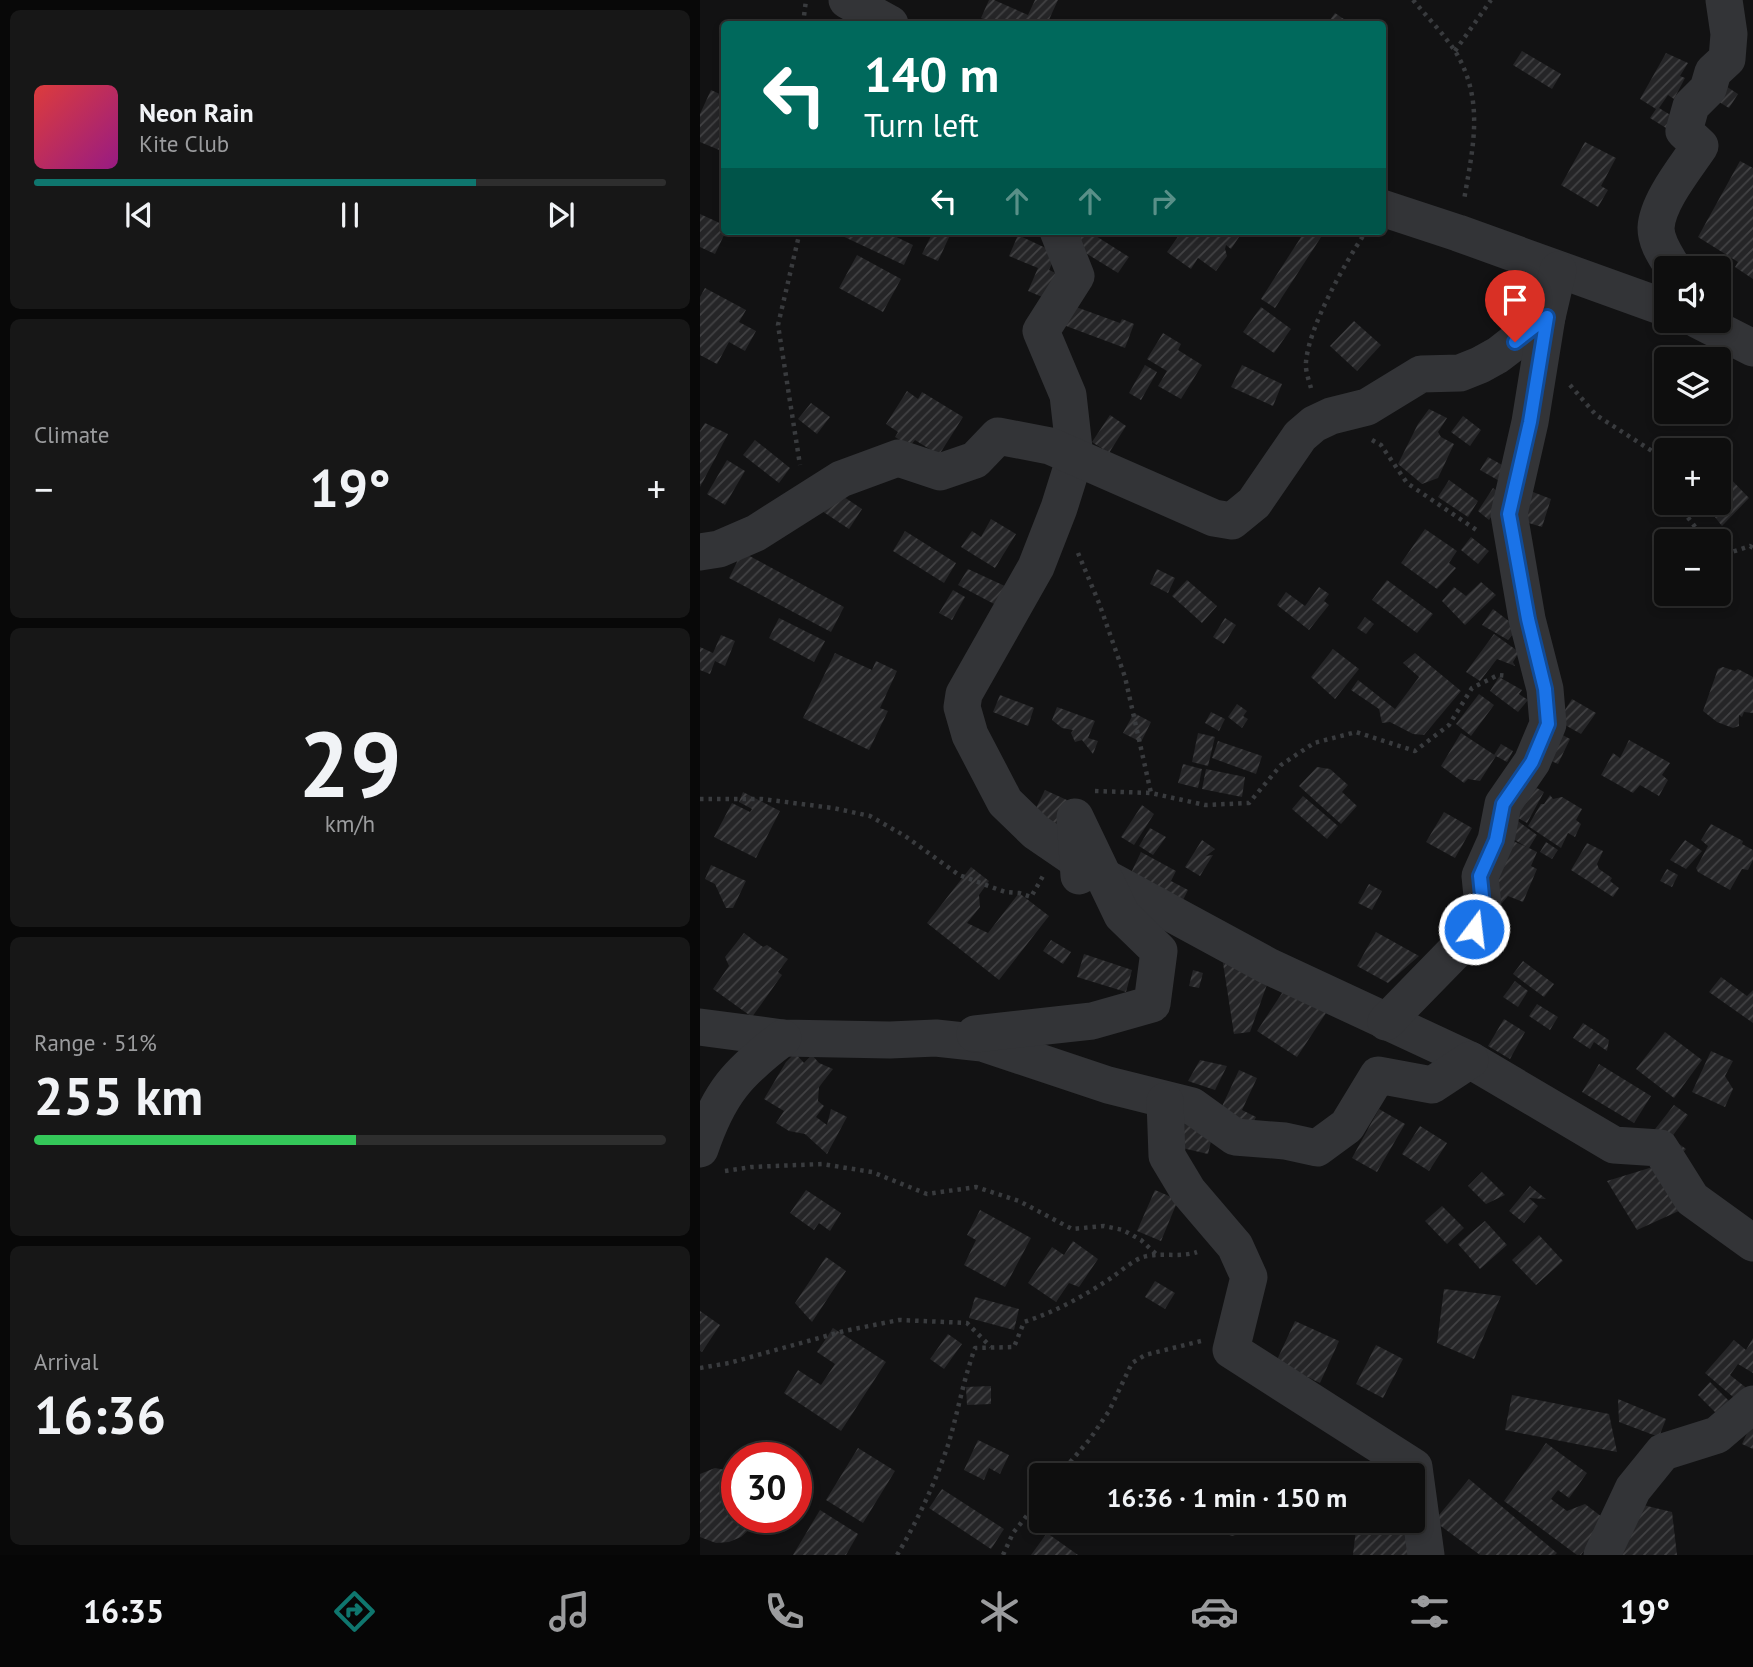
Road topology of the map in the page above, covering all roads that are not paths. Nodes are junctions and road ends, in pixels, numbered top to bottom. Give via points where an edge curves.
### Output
1 (847, 0) edge
2 (1724, 0) edge
3 (885, 21) edge
4 (1386, 209) edge
5 (1060, 235) edge
6 (1666, 256) edge
7 (1558, 270) junction
8 (1654, 304) edge
9 (1544, 333) junction
10 (1725, 333) edge
11 (1753, 348) edge
12 (1075, 457) junction
13 (700, 552) edge
14 (1093, 871) junction
15 (1386, 1022) junction
16 (700, 1027) edge
17 (783, 1038) junction
18 (936, 1038) junction
19 (1470, 1060) junction
20 (1164, 1101) junction
21 (706, 1161) edge
22 (1753, 1243) edge
23 (1753, 1404) edge
24 (1426, 1555) edge
25 (1602, 1555) edge

1 - 3 street
2 - 6 street via 1727,59 1691,106 1684,131 1700,146 1660,209 1656,229
4 - 7 street
5 - 12 street via 1076,276 1041,331 1068,394
7 - 8 street
7 - 9 street
9 - 12 street via 1460,373 1421,374 1367,407 1314,424 1300,436 1254,503 1232,521 1214,518
9 - 15 street via 1509,514 1548,724 1532,762 1503,804 1496,840 1480,876 1484,916
10 - 11 street
12 - 13 street via 1049,446 998,436 975,460 940,472 898,458 841,479 756,533
12 - 14 street via 1036,567 964,694 962,707 970,735 1004,802
14 - 15 street via 1269,966
14 - 18 street via 1080,887 1075,817 1122,915 1159,951 1152,1004 1092,1021
15 - 19 street
16 - 17 street
17 - 18 street
17 - 21 street via 749,1064 715,1110
18 - 20 street via 982,1043
19 - 20 street via 1432,1085 1378,1074 1347,1126 1317,1148 1236,1137 1192,1106
19 - 22 street via 1614,1145 1660,1148 1692,1199
20 - 24 street via 1167,1156 1188,1191 1235,1246 1249,1277 1231,1350 1414,1466
23 - 25 street via 1717,1435 1663,1452 1633,1489

